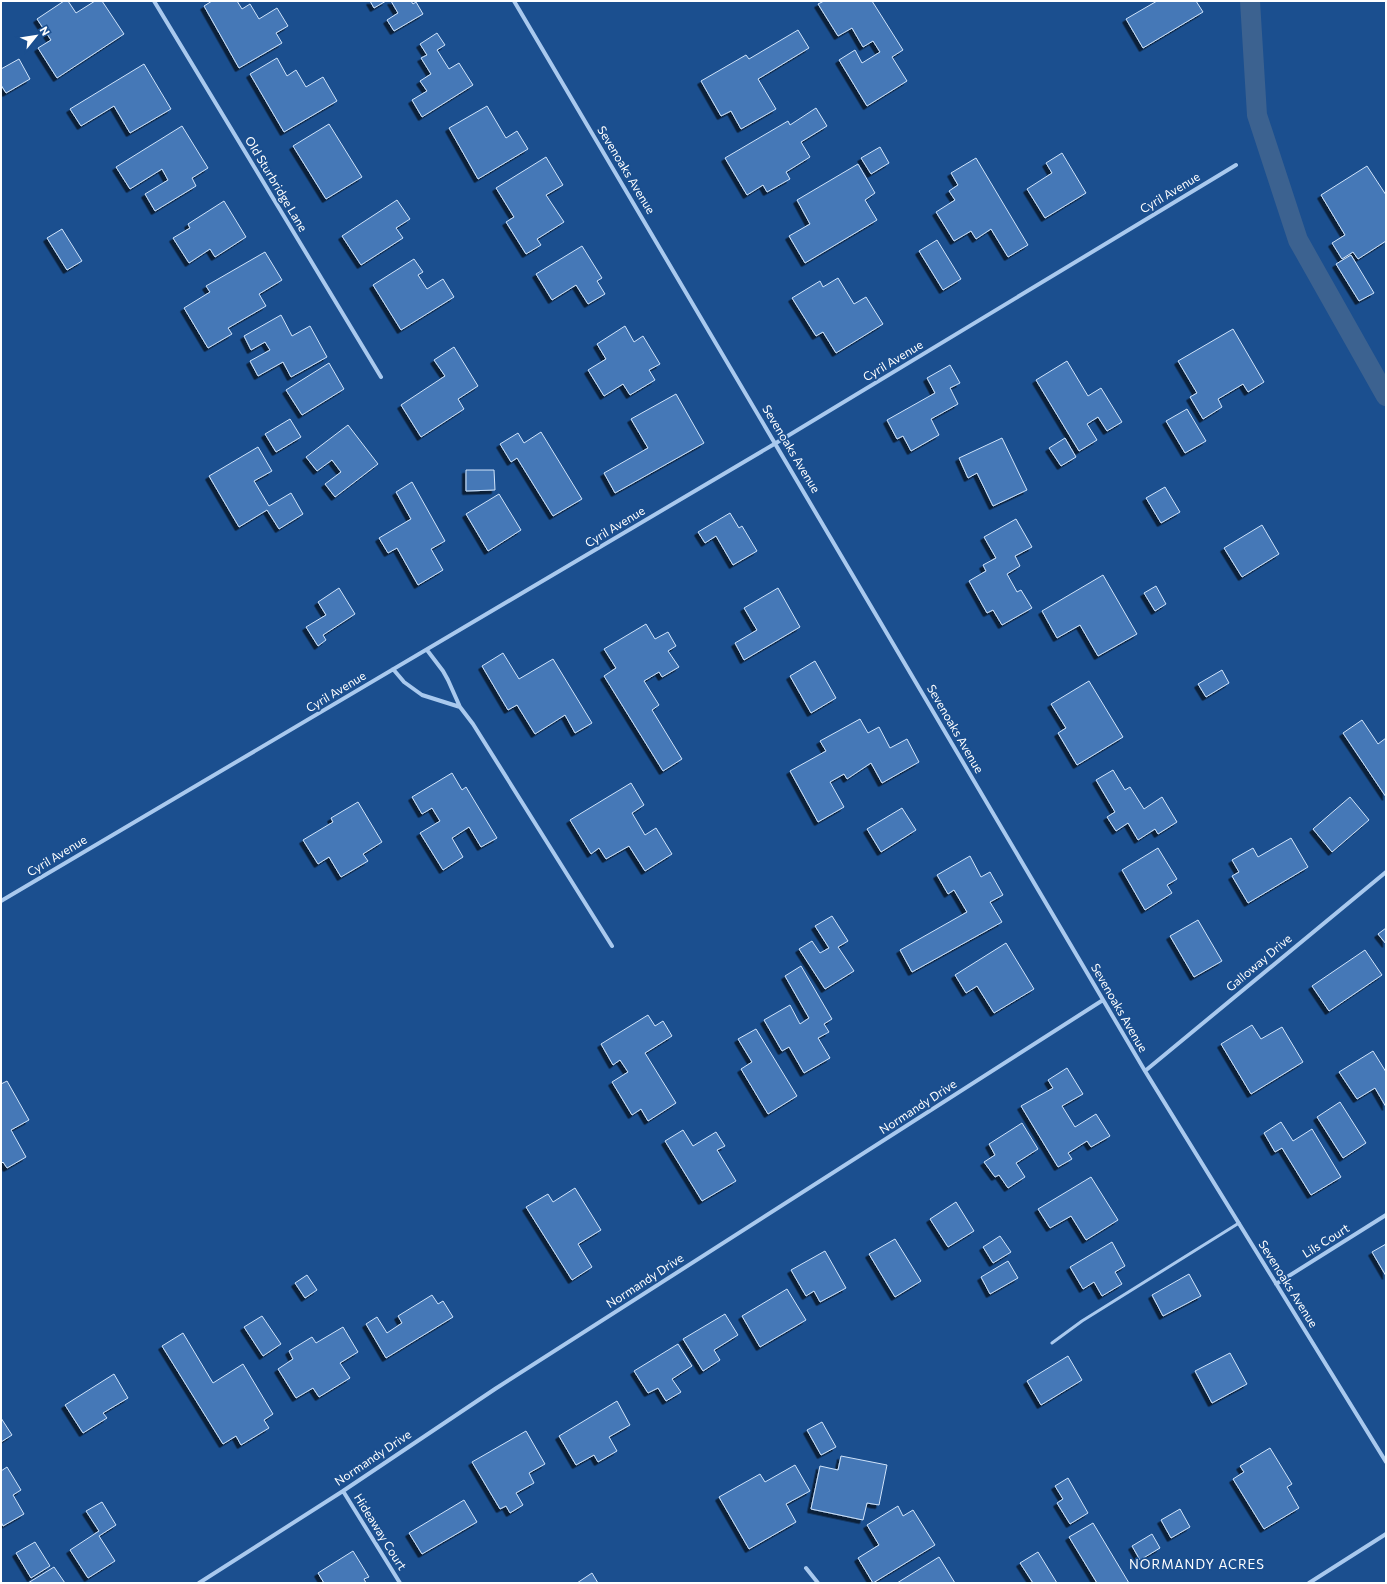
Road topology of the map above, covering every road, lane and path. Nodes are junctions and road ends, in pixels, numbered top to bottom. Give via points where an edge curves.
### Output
1 (154, 1) edge
2 (514, 1) edge
3 (1236, 165) dead end
4 (381, 377) dead end
5 (776, 443) junction
6 (426, 650) junction
7 (393, 669) junction
8 (460, 708) junction
9 (1386, 872) edge
10 (1, 901) edge
11 (612, 946) dead end
12 (1103, 1000) junction
13 (1144, 1071) junction
14 (1386, 1215) edge
15 (1238, 1223) junction
16 (1276, 1284) junction
17 (1052, 1344) dead end
18 (1386, 1462) edge
19 (343, 1491) junction
20 (1386, 1534) edge
21 (806, 1568) dead end
22 (199, 1583) edge
23 (400, 1583) edge
24 (818, 1583) edge
25 (1309, 1583) edge

1 - 4 street, Old Sturbridge Lane
2 - 5 street, Sevenoaks Avenue
3 - 5 street, Cyril Avenue
5 - 6 street, Cyril Avenue
5 - 12 street, Sevenoaks Avenue
6 - 7 street, Cyril Avenue
6 - 8 street via 448,680
7 - 8 street via 404,682 422,695
7 - 10 street, Cyril Avenue
8 - 11 street via 473,724
9 - 13 street, Galloway Drive
12 - 13 street, Sevenoaks Avenue
12 - 19 street, Normandy Drive via 495,1389
13 - 15 street, Sevenoaks Avenue
14 - 16 street, Lils Court
15 - 16 street, Sevenoaks Avenue
15 - 17 lane via 1082,1320
16 - 18 street, Sevenoaks Avenue
19 - 22 street, Normandy Drive
19 - 23 street, Hideaway Court
20 - 25 street
21 - 24 street

